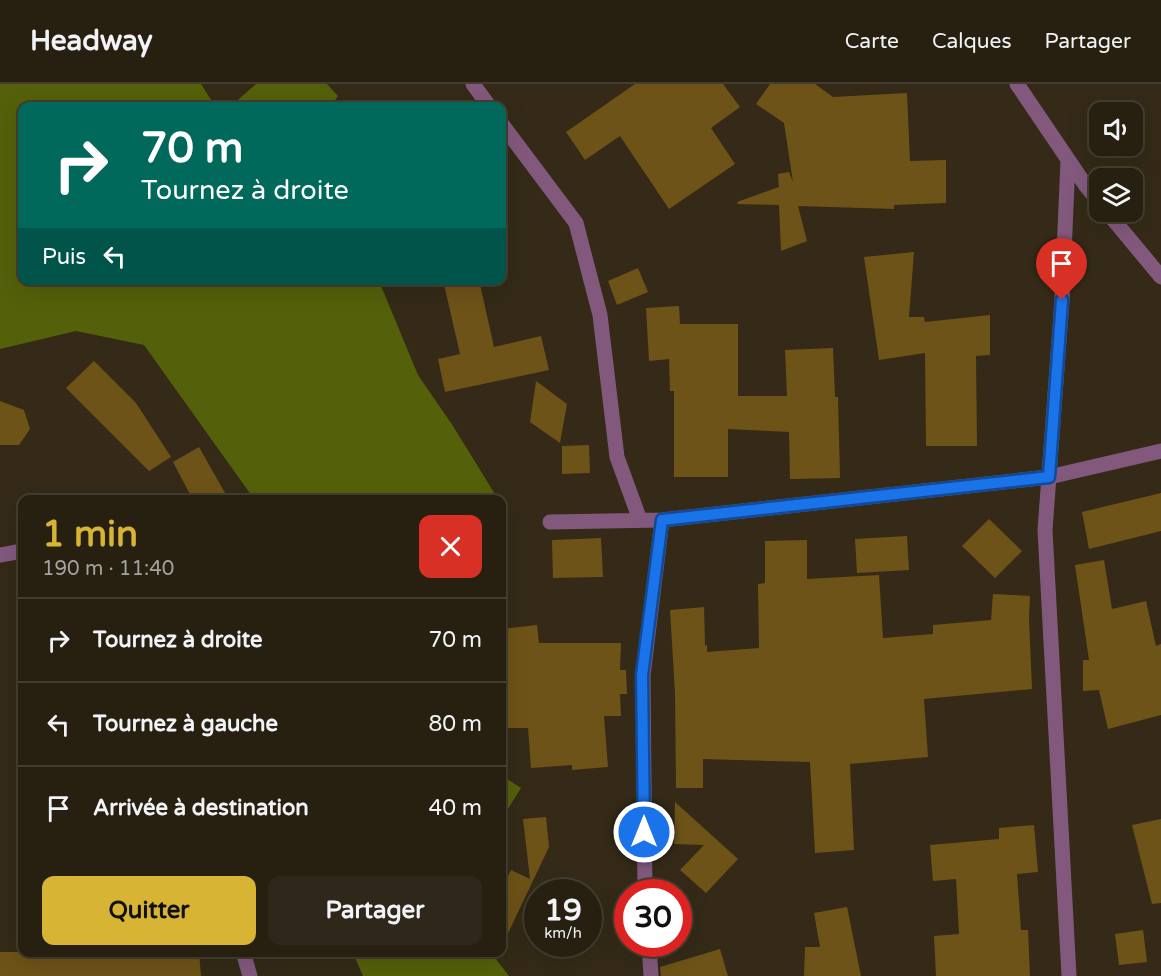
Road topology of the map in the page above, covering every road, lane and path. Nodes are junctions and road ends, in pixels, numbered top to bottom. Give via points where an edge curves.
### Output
1 (473, 84) edge
2 (1017, 84) edge
3 (486, 102) edge
4 (506, 130) edge
5 (1068, 160) junction
6 (1089, 188) edge
7 (1115, 222) edge
8 (1161, 277) edge
9 (1161, 451) edge
10 (1049, 477) junction
11 (640, 520) junction
12 (662, 520) junction
13 (550, 522) dead end
14 (18, 552) edge
15 (0, 555) edge
16 (645, 879) edge
17 (244, 957) edge
18 (650, 957) edge
19 (250, 976) edge
20 (651, 976) edge
21 (1069, 976) edge

1 - 3 street
2 - 5 street
4 - 11 street via 576,223 600,315 617,457
5 - 6 street
5 - 10 street
7 - 8 street
9 - 10 street
10 - 12 street
10 - 21 street via 1046,530
11 - 12 street
11 - 13 street
12 - 16 street via 642,675
14 - 15 street
17 - 19 street
18 - 20 street

